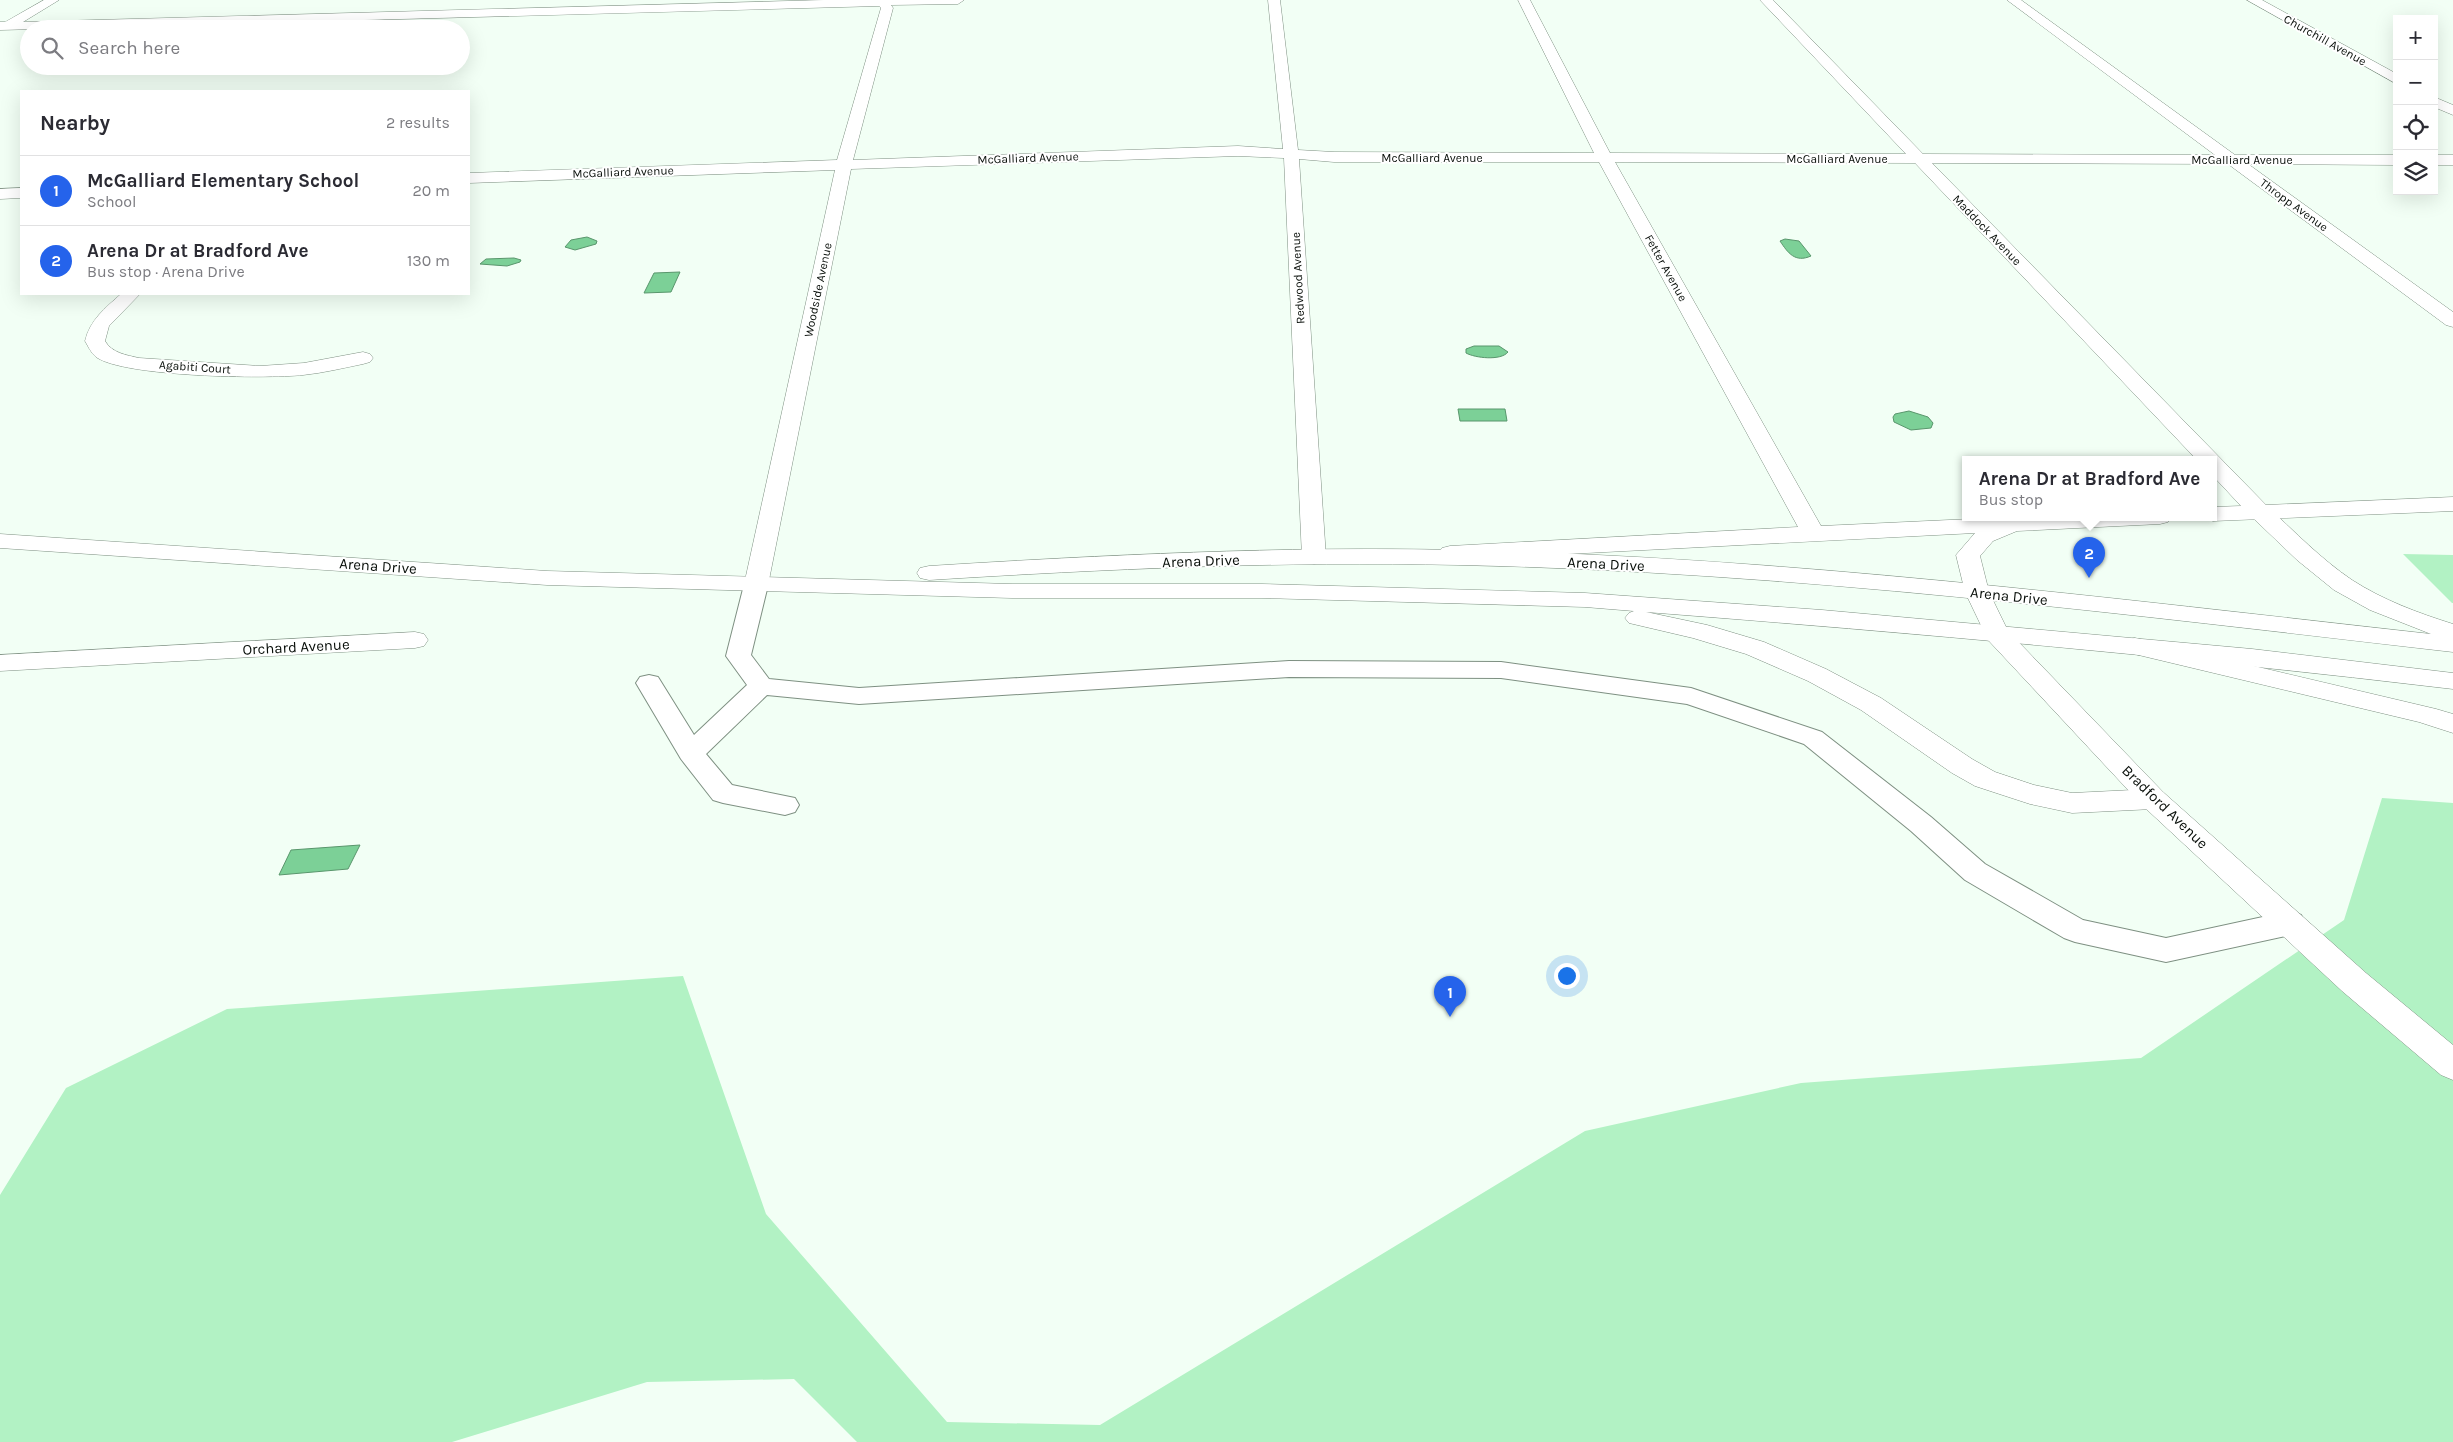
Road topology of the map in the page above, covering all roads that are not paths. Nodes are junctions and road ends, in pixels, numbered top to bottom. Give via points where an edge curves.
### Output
1 (53, 0) edge
2 (465, 0) edge
3 (958, 0) edge
4 (1274, 0) edge
5 (1524, 0) edge
6 (1766, 0) edge
7 (2013, 0) edge
8 (2252, 0) edge
9 (881, 1) edge
10 (451, 14) junction
11 (244, 20) edge
12 (20, 26) edge
13 (2, 27) edge
14 (2393, 78) edge
15 (2438, 103) edge
16 (2453, 111) edge
17 (1292, 154) junction
18 (1605, 159) junction
19 (1918, 159) junction
20 (2232, 160) junction
21 (2393, 160) edge
22 (2438, 160) edge
23 (2453, 160) edge
24 (844, 164) junction
25 (470, 178) edge
26 (20, 193) edge
27 (0, 194) edge
28 (130, 295) edge
29 (2453, 321) edge
30 (363, 358) dead end
31 (2205, 456) edge
32 (2217, 468) edge
33 (2453, 504) edge
34 (2260, 512) junction
35 (2217, 514) edge
36 (2066, 521) edge
37 (2019, 523) junction
38 (1813, 533) junction
39 (0, 541) edge
40 (1314, 557) junction
41 (1386, 557) junction
42 (756, 585) junction
43 (1977, 592) junction
44 (1506, 597) junction
45 (192, 631) dead end
46 (2453, 632) edge
47 (1997, 634) junction
48 (415, 640) dead end
49 (2453, 644) edge
50 (2135, 646) junction
51 (177, 653) junction
52 (0, 663) edge
53 (2453, 680) edge
54 (649, 683) dead end
55 (760, 686) junction
56 (2453, 724) edge
57 (691, 753) junction
58 (2153, 799) junction
59 (785, 805) dead end
60 (2290, 923) junction
61 (2453, 1065) edge

1 - 13 main road
2 - 10 main road
3 - 9 main road
4 - 17 main road, Redwood Avenue
5 - 18 main road, Fetter Avenue
6 - 19 main road, Maddock Avenue
7 - 20 main road, Thropp Avenue
8 - 14 main road, Churchill Avenue
9 - 10 main road
9 - 24 main road, Woodside Avenue via 887,8
10 - 11 main road
12 - 13 main road
15 - 16 main road
17 - 18 main road, McGalliard Avenue
17 - 24 main road, McGalliard Avenue via 1238,151
17 - 40 main road, Redwood Avenue
18 - 19 main road, McGalliard Avenue
18 - 38 main road, Fetter Avenue
19 - 20 main road, McGalliard Avenue
19 - 31 main road, Maddock Avenue
20 - 21 main road, McGalliard Avenue
20 - 29 main road, Thropp Avenue
22 - 23 main road
24 - 25 main road, McGalliard Avenue
24 - 42 main road, Woodside Avenue
26 - 27 main road
28 - 30 main road, Agabiti Court via 102,322 96,335 95,341 102,352 118,359 139,364 260,372 304,369
32 - 34 main road
33 - 34 main road
34 - 35 main road
34 - 46 main road via 2328,574 2355,592 2386,609
36 - 37 main road
37 - 38 main road
37 - 43 main road, Bradford Avenue via 1985,536 1968,555
38 - 41 main road
39 - 42 main road, Arena Drive via 547,578
40 - 41 main road, Arena Drive
40 - 42 main road, Arena Drive via 1025,567
41 - 43 main road, Arena Drive via 1611,564
42 - 44 main road, Arena Drive
42 - 55 lane via 738,656
43 - 47 main road, Bradford Avenue
43 - 49 main road, Arena Drive
44 - 47 main road, Arena Drive via 1585,600
44 - 58 main road via 1698,630 1755,648 1817,675 1871,704 1985,779 2030,794 2072,803
45 - 51 main road
47 - 50 main road, Arena Drive
47 - 58 main road, Bradford Avenue
48 - 51 main road, Orchard Avenue
50 - 53 main road, Arena Drive
50 - 56 main road
51 - 52 main road, Orchard Avenue
54 - 57 lane
55 - 57 lane
55 - 60 lane via 859,696 1289,669 1501,670 1691,696 1813,738 1976,872 2075,930 2166,950
57 - 59 lane via 723,793
58 - 60 main road, Bradford Avenue
60 - 61 main road, Bradford Avenue

